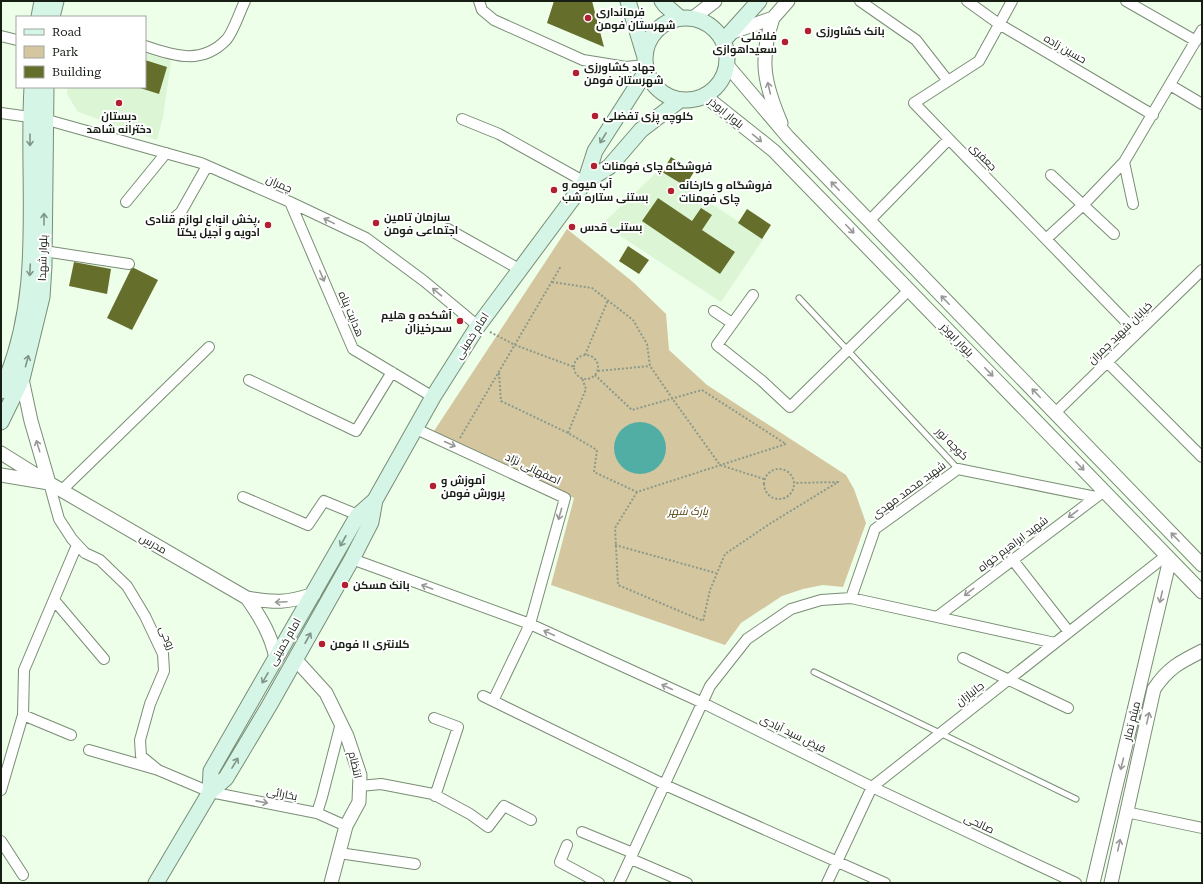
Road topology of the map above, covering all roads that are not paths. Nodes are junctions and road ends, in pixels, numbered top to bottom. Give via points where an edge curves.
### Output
1 (42, 1) edge
2 (56, 1) edge
3 (244, 1) edge
4 (479, 1) edge
5 (628, 1) edge
6 (662, 1) edge
7 (715, 1) edge
8 (759, 1) edge
9 (788, 1) edge
10 (860, 1) edge
11 (967, 1) edge
12 (1012, 1) edge
13 (1126, 1) edge
14 (39, 16) edge
15 (52, 16) edge
16 (687, 18) junction
17 (773, 18) junction
18 (999, 24) junction
19 (1202, 30) edge
20 (1, 36) edge
21 (727, 37) junction
22 (16, 40) edge
23 (1196, 41) junction
24 (146, 46) edge
25 (646, 64) junction
26 (727, 66) junction
27 (948, 81) junction
28 (1170, 85) junction
29 (32, 88) edge
30 (46, 88) edge
31 (705, 96) junction
32 (680, 100) junction
33 (1202, 104) edge
34 (1, 113) edge
35 (1153, 115) junction
36 (37, 117) junction
37 (462, 119) dead end
38 (788, 138) junction
39 (949, 139) junction
40 (166, 153) junction
41 (1124, 162) junction
42 (207, 166) junction
43 (1051, 175) dead end
44 (585, 182) junction
45 (126, 202) dead end
46 (290, 202) junction
47 (1133, 204) dead end
48 (1083, 205) junction
49 (174, 218) dead end
50 (868, 221) junction
51 (448, 229) dead end
52 (1114, 234) dead end
53 (1046, 239) junction
54 (44, 251) junction
55 (128, 264) dead end
56 (519, 269) junction
57 (1202, 270) edge
58 (909, 290) junction
59 (753, 295) dead end
60 (799, 298) dead end
61 (714, 311) dead end
62 (732, 323) junction
63 (478, 326) junction
64 (1137, 333) junction
65 (209, 347) dead end
66 (848, 350) junction
67 (1107, 362) junction
68 (392, 372) junction
69 (22, 379) junction
70 (249, 380) dead end
71 (1, 391) edge
72 (433, 396) junction
73 (1055, 413) junction
74 (1, 422) edge
75 (1041, 426) junction
76 (414, 428) junction
77 (1, 453) edge
78 (1202, 457) edge
79 (958, 469) junction
80 (1, 475) edge
81 (49, 483) junction
82 (62, 490) junction
83 (1100, 494) junction
84 (243, 497) dead end
85 (375, 500) junction
86 (358, 514) junction
87 (77, 545) junction
88 (1168, 557) junction
89 (352, 559) junction
90 (1012, 559) junction
91 (1202, 565) edge
92 (1202, 592) edge
93 (314, 594) junction
94 (247, 598) junction
95 (851, 598) junction
96 (54, 600) junction
97 (937, 617) junction
98 (530, 624) junction
99 (1069, 632) junction
100 (1055, 643) junction
101 (1202, 651) edge
102 (276, 658) junction
103 (963, 658) dead end
104 (104, 659) dead end
105 (296, 660) junction
106 (814, 672) dead end
107 (1008, 680) junction
108 (1141, 684) junction
109 (1154, 688) junction
110 (483, 696) dead end
111 (493, 701) junction
112 (703, 703) junction
113 (1068, 708) dead end
114 (23, 716) junction
115 (434, 718) dead end
116 (341, 723) junction
117 (940, 733) junction
118 (71, 736) dead end
119 (89, 750) dead end
120 (158, 770) junction
121 (665, 785) junction
122 (360, 786) junction
123 (872, 787) junction
124 (1, 790) edge
125 (210, 792) junction
126 (435, 796) junction
127 (1076, 799) dead end
128 (1126, 812) junction
129 (317, 813) junction
130 (531, 820) dead end
131 (346, 826) junction
132 (1202, 828) edge
133 (582, 832) dead end
134 (1, 841) edge
135 (567, 845) dead end
136 (339, 853) junction
137 (632, 856) junction
138 (837, 861) junction
139 (415, 864) dead end
140 (23, 875) dead end
141 (156, 883) edge
142 (331, 883) edge
143 (599, 883) edge
144 (619, 883) edge
145 (687, 883) edge
146 (827, 883) edge
147 (885, 883) edge
148 (1076, 883) edge
149 (1093, 883) edge
150 (1112, 883) edge

1 - 14 main road
2 - 15 main road
3 - 24 street via 227,40 204,55 177,57
4 - 25 street via 482,10 494,20 583,60 626,67
5 - 25 main road
6 - 16 main road
7 - 16 street
8 - 21 main road
9 - 17 street
10 - 27 street via 916,40
11 - 18 street, حسین زاده
12 - 18 street, جعفری
13 - 23 street
16 - 21 main road via 711,26
16 - 25 main road via 668,22 657,29 650,40
17 - 21 street
38 -> 17 street via 772,101 764,71 766,41
18 - 27 street, جعفری via 979,61
18 - 35 street, حسین زاده
19 - 23 street
20 - 22 street
21 - 26 main road
23 - 28 street
25 - 32 main road via 649,77 657,88 667,96
25 -> 44 main road, امام خمینی via 595,151
26 - 31 main road via 716,88
26 - 38 street, بلوار ابوذر
27 - 39 street, جعفری via 914,103
28 - 33 street
28 - 35 street
29 - 36 main road, بلوار شهدا
30 - 36 main road, بلوار شهدا
31 - 32 main road via 693,100
31 -> 58 street, بلوار ابوذر via 774,151
32 - 44 main road, امام خمینی via 641,130 609,166
34 - 36 street, چمران
35 - 41 street
36 - 40 street, چمران
54 -> 36 main road, بلوار شهدا
36 -> 71 main road, بلوار شهدا via 29,296 9,374
37 - 44 street via 499,134
50 -> 38 street, بلوار ابوذر
39 - 50 street
39 - 53 street, جعفری
40 - 42 street, چمران
40 - 45 street
41 - 47 street
41 - 48 street
42 - 46 street, چمران
42 - 49 street via 181,212
43 - 48 street
44 - 56 main road, امام خمینی
63 -> 46 street, چمران via 424,281 366,238
46 -> 68 street, هدایت پناه via 353,349
48 - 52 street
48 - 53 street
73 -> 50 street, بلوار ابوذر
51 - 56 street
53 - 64 street, جعفری
54 - 55 street
69 -> 54 main road, بلوار شهدا via 42,297
56 - 63 main road, امام خمینی
57 - 64 street, خیابان شهید چمران
58 - 66 street
58 -> 75 street, بلوار ابوذر
59 - 62 street
60 - 66 lane, کوچه نور
61 - 62 street
62 - 66 street via 717,345 790,407
63 - 72 main road, امام خمینی
64 - 67 street, خیابان شهید چمران
65 - 82 street
66 - 79 lane, کوچه نور
67 - 73 street, خیابان شهید چمران
67 - 78 street
68 - 70 street via 356,431
68 - 72 street, هدایت پناه
69 - 74 main road, بلوار شهدا
81 -> 69 street
72 - 76 main road, امام خمینی
73 - 75 street
91 -> 73 street, بلوار ابوذر
75 -> 83 street, بلوار ابوذر
76 - 85 main road, امام خمینی
76 -> 98 street, اصفهانی نژاد via 565,498
77 - 81 street, مدرس
79 - 83 street, کوچه نور
79 - 95 street, شهید محمد مهدی via 875,529
80 - 81 street
81 - 82 street, مدرس
81 - 87 street, روحی via 59,519
82 - 94 street, مدرس
83 - 88 street, بلوار ابوذر
83 -> 90 street, شهید ابراهیم خواه
84 - 86 street via 308,525 324,501
85 - 86 main road, امام خمینی
85 - 89 main road, امام خمینی via 371,522
86 -> 93 main road, امام خمینی
87 - 96 street
87 - 120 street, روحی via 85,553 100,560 127,586 162,654 164,671 150,704 140,740 141,756
88 - 92 street, بلوار ابوذر
88 - 99 street, جانبازان
88 -> 108 street, میثم تمار
98 -> 89 street
105 -> 89 main road, امام خمینی
90 -> 97 street, شهید ابراهیم خواه
90 - 99 street
93 -> 94 street, مدرس via 293,601 270,602
93 - 102 main road, امام خمینی
94 - 102 street via 272,638
95 - 97 street
95 - 112 street via 821,600 791,609 747,639 710,686
96 - 104 street
96 - 114 street via 24,670
97 - 100 street
98 - 111 street
112 -> 98 street
99 - 100 street, جانبازان
100 - 107 street, جانبازان
101 - 109 street, میثم تمار via 1178,663
102 -> 125 main road, امام خمینی via 211,771
103 - 107 street
105 - 116 street, انتظام via 326,693
125 -> 105 main road, امام خمینی via 226,778
106 - 117 lane
107 - 113 street
107 - 117 street, جانبازان
108 - 109 street
108 -> 149 street, میثم تمار
128 -> 109 street, میثم تمار
110 - 111 street
111 - 121 street
112 - 121 street
112 - 123 street, فیض سید آبادی
114 - 118 street
114 - 124 street
115 - 126 street via 458,727
116 - 122 street, انتظام via 360,775
116 - 129 street
117 - 123 street, جانبازان
117 - 127 lane
119 - 120 street
120 - 125 street, روحی
121 - 137 street
121 - 138 street
122 - 126 street via 381,784
122 - 131 street, انتظام via 359,802
123 - 138 street, جانبازان
123 - 148 street, صالحی
125 -> 129 street, بخارائی
125 - 141 main road, امام خمینی
126 - 130 street via 470,814 488,827 504,806
128 - 132 street
150 -> 128 street, میثم تمار
129 - 131 street, بخارائی
131 - 136 street, انتظام
133 - 137 street
134 - 140 street
135 - 143 street via 560,862
136 - 139 street
136 - 142 street, انتظام
137 - 144 street
137 - 145 street
138 - 146 street, جانبازان
138 - 147 street

